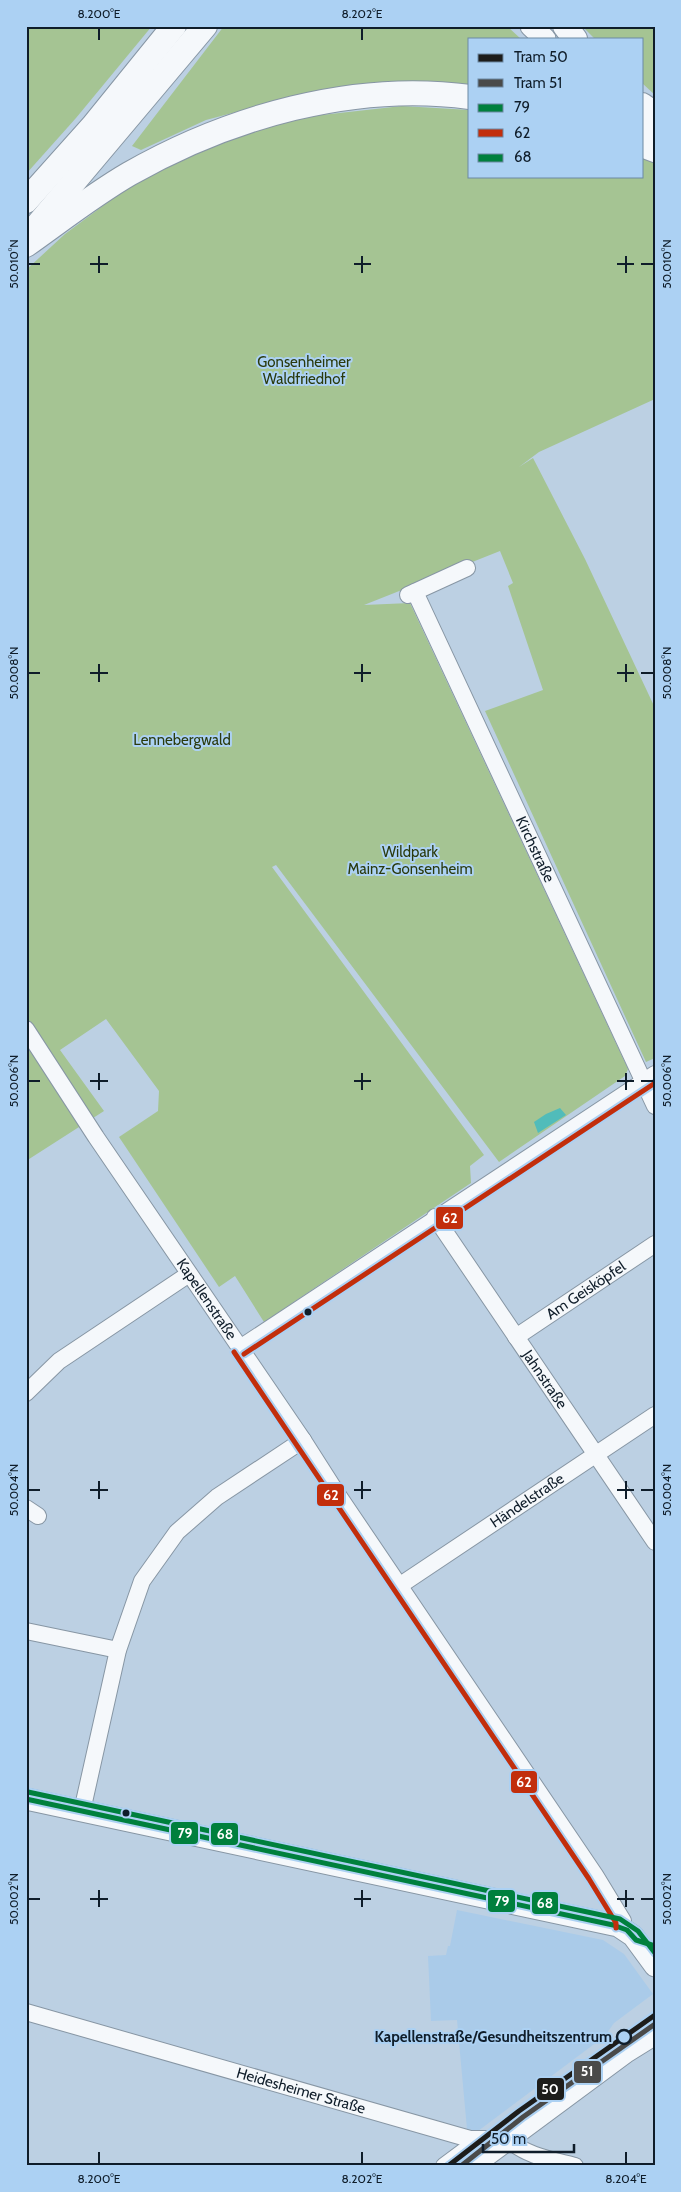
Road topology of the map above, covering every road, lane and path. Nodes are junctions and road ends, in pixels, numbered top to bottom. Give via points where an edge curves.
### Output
1 (174, 26) edge
2 (205, 26) edge
3 (516, 26) edge
4 (531, 26) edge
5 (565, 26) edge
6 (529, 38) edge
7 (544, 38) edge
8 (574, 38) edge
9 (468, 97) edge
10 (644, 106) edge
11 (655, 114) edge
12 (644, 118) edge
13 (655, 125) edge
14 (644, 130) edge
15 (655, 138) edge
16 (26, 200) edge
17 (26, 239) edge
18 (26, 245) edge
19 (467, 568) dead end
20 (26, 1029) edge
21 (648, 1077) edge
22 (655, 1106) edge
23 (436, 1217) junction
24 (655, 1244) edge
25 (189, 1274) junction
26 (516, 1337) junction
27 (240, 1348) junction
28 (26, 1392) edge
29 (655, 1416) edge
30 (304, 1440) junction
31 (594, 1455) junction
32 (655, 1542) edge
33 (399, 1586) junction
34 (26, 1631) edge
35 (118, 1650) junction
36 (26, 1799) edge
37 (82, 1811) junction
38 (638, 1938) edge
39 (655, 1966) edge
40 (26, 2012) edge
41 (655, 2034) edge
42 (508, 2139) junction
43 (479, 2140) junction
44 (444, 2166) edge
45 (472, 2166) edge
46 (575, 2166) edge

1 - 16 highway via 93,126
2 - 17 highway
3 - 6 main road
4 - 7 main road
5 - 8 highway
9 - 18 highway via 414,94 364,97 314,104 225,128 171,151 127,175
10 - 11 highway
12 - 13 main road
14 - 15 main road
19 - 21 street, Kirchstraße via 411,594
20 - 25 street, Kapellenstraße
21 - 22 street, Kirchstraße
21 - 23 street
23 - 26 street, Jahnstraße
23 - 27 street
24 - 26 street, Am Geisköpfel
25 - 27 street, Kapellenstraße
25 - 28 street via 59,1361
26 - 31 street, Jahnstraße
27 - 30 street, Kapellenstraße
29 - 31 street, Händelstraße
30 - 33 street, Kapellenstraße
30 - 35 street via 217,1497 177,1532 142,1580
31 - 32 street, Jahnstraße
31 - 33 street, Händelstraße
33 - 38 street, Kapellenstraße via 595,1875 623,1922
34 - 35 street
35 - 37 street
36 - 37 main road
37 - 38 main road
38 - 39 main road, Kapellenstraße
40 - 43 street, Heidesheimer Straße
41 - 42 main road
42 - 43 street, Heidesheimer Straße
42 - 45 main road
42 - 46 street via 537,2156
43 - 44 street

